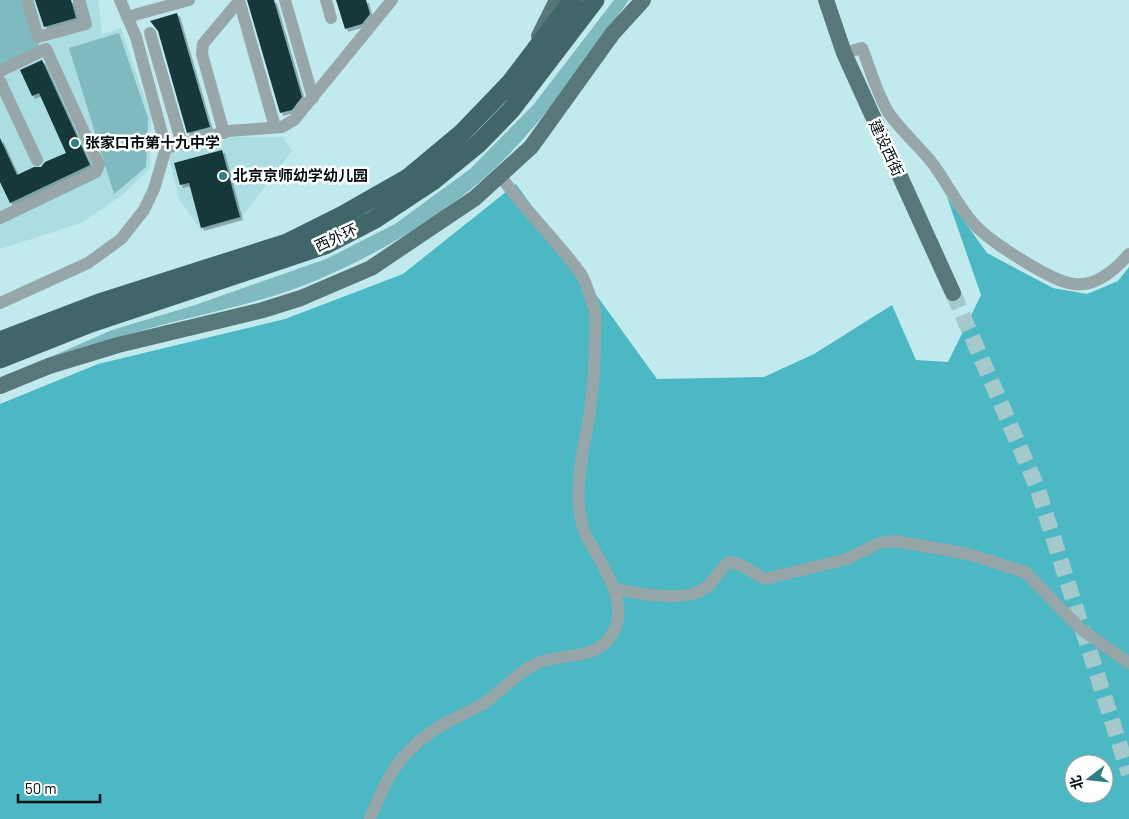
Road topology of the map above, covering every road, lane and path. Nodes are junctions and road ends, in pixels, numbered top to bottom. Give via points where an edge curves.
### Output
1 (27, 0) edge
2 (79, 0) edge
3 (120, 0) edge
4 (189, 0) edge
5 (239, 0) edge
6 (285, 0) edge
7 (326, 0) edge
8 (392, 0) edge
9 (557, 0) edge
10 (573, 0) edge
11 (595, 0) edge
12 (643, 0) edge
13 (826, 0) edge
14 (128, 17) junction
15 (331, 18) dead end
16 (150, 33) dead end
17 (844, 53) junction
18 (0, 71) edge
19 (0, 80) edge
20 (504, 89) junction
21 (313, 98) junction
22 (274, 127) junction
23 (224, 133) junction
24 (182, 144) junction
25 (166, 148) junction
26 (37, 160) dead end
27 (500, 175) junction
28 (0, 218) edge
29 (1129, 254) edge
30 (953, 293) tunnel mouth
31 (0, 303) edge
32 (0, 340) edge
33 (0, 359) edge
34 (0, 386) edge
35 (614, 589) junction
36 (1129, 663) edge
37 (370, 819) edge

1 - 2 street via 38,37 86,24
3 - 14 street
4 - 14 street
5 - 22 street
5 - 23 street via 203,44 202,54
6 - 21 street
7 - 15 street
8 - 21 street
9 - 20 main road via 537,40
10 - 20 highway, 西外环
11 - 33 highway, 西外环 via 510,110 478,144 434,180 375,219 325,245 91,323
12 - 27 main road via 613,33 531,147
13 - 17 main road, 建设西街
14 - 25 street
16 - 24 street
17 - 29 street via 862,48 888,110 932,163 973,223 990,239 1037,268 1074,284 1087,284 1106,276
17 - 30 main road, 建设西街
18 - 28 street via 46,49 99,165 96,172
19 - 26 street
20 - 32 highway, 西外环 via 462,133 408,178 343,216 287,243 99,303
21 - 22 street via 294,120 282,127
22 - 23 street
23 - 24 street
24 - 25 street
25 - 31 street via 148,203 121,239 88,263
27 - 34 main road via 475,198 370,268 301,298 49,366
27 - 35 street via 582,275 595,312 595,366 579,471 579,503 581,522
35 - 36 street via 660,596 689,594 708,586 729,562 736,562 754,575 765,578 847,560 879,543 896,541 968,554 1025,572 1081,629
35 - 37 street via 616,618 613,633 605,643 583,655 544,661 528,668 486,702 447,722 423,739 399,759

